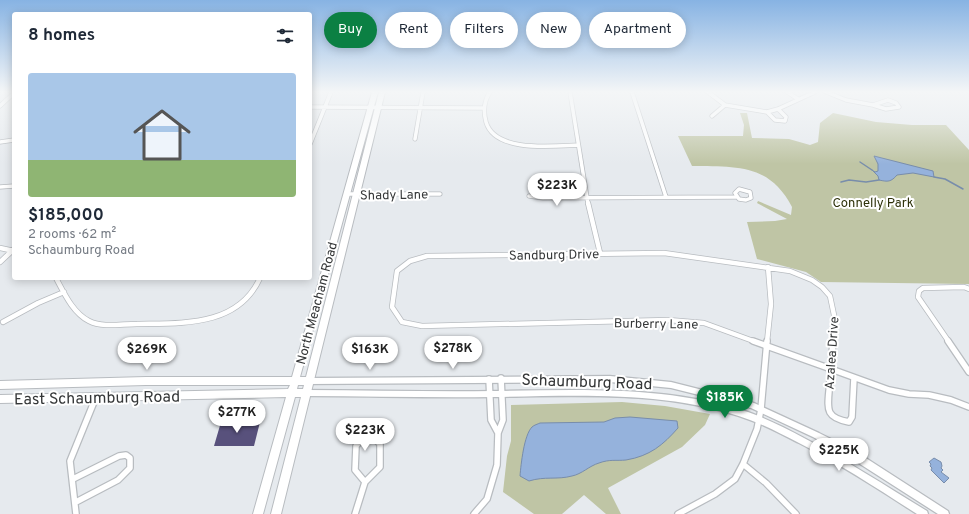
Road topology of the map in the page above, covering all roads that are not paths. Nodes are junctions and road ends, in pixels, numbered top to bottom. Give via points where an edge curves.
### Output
1 (321, 116) edge
2 (371, 116) edge
3 (372, 116) edge
4 (419, 116) edge
5 (484, 116) edge
6 (574, 116) edge
7 (640, 116) edge
8 (771, 116) edge
9 (785, 116) edge
10 (312, 139) edge
11 (415, 139) dead end
12 (12, 140) edge
13 (0, 142) edge
14 (578, 145) junction
15 (12, 186) edge
16 (0, 187) edge
17 (347, 194) junction
18 (357, 194) junction
19 (440, 194) dead end
20 (529, 196) dead end
21 (736, 196) dead end
22 (666, 197) junction
23 (587, 198) junction
24 (0, 248) edge
25 (12, 250) edge
26 (12, 251) edge
27 (600, 253) junction
28 (0, 262) edge
29 (768, 267) junction
30 (57, 280) edge
31 (259, 280) edge
32 (969, 289) edge
33 (64, 292) junction
34 (3, 322) dead end
35 (402, 322) joint
36 (767, 346) junction
37 (966, 363) edge
38 (830, 370) junction
39 (969, 372) edge
40 (501, 378) junction
41 (854, 378) junction
42 (489, 379) junction
43 (310, 381) junction
44 (294, 382) junction
45 (0, 385) edge
46 (291, 393) junction
47 (307, 393) junction
48 (490, 394) junction
49 (502, 394) junction
50 (96, 397) junction
51 (0, 399) edge
52 (969, 407) edge
53 (761, 410) junction
54 (760, 420) junction
55 (498, 433) junction
56 (743, 464) junction
57 (73, 479) junction
58 (365, 482) junction
59 (76, 502) junction
60 (76, 514) edge
61 (258, 514) edge
62 (276, 514) edge
63 (355, 514) edge
64 (474, 514) edge
65 (678, 514) edge
66 (796, 514) edge
67 (924, 514) edge
68 (945, 514) edge

1 - 10 street
2 - 17 main road, North Meacham Road
3 - 18 main road, North Meacham Road
4 - 11 street
5 - 14 street via 488,130 497,138 512,143 526,146
6 - 14 street
7 - 22 street
8 - 9 street via 782,122 785,121
12 - 13 street
14 - 23 street
15 - 16 street
17 - 18 street, Shady Lane
17 - 44 main road, North Meacham Road
18 - 19 street, Shady Lane
18 - 43 main road, North Meacham Road
20 - 23 street
21 - 22 street
22 - 23 street
23 - 27 street
24 - 25 street
26 - 28 street
27 - 29 street, Sandburg Drive via 664,253
27 - 35 street, Sandburg Drive via 427,256 410,261 397,271 392,307
29 - 36 street via 771,304
29 - 38 street, Azalea Drive via 804,275 816,282 830,296 834,305
30 - 33 street
31 - 33 street via 245,301 231,311 190,323 108,325 90,321 79,314
32 - 37 street via 923,288 919,291 918,297
33 - 34 street via 38,302
35 - 36 street, Burberry Lane via 422,326 668,320 704,323
36 - 38 street, Burberry Lane
36 - 53 street
37 - 39 street
38 - 41 street, Burberry Lane
38 - 41 street, Azalea Drive via 828,407 830,414 840,421 849,422 852,417
40 - 42 street, Schaumburg Road
40 - 49 street
40 - 53 street, Schaumburg Road via 648,382 695,390 752,405
41 - 52 street, Burberry Lane via 889,390 929,395
42 - 43 street, Schaumburg Road
42 - 48 street
43 - 44 main road, Schaumburg Road
43 - 47 main road, North Meacham Road
44 - 45 main road, East Schaumburg Road via 146,381
44 - 46 main road, North Meacham Road
46 - 47 main road, Schaumburg Road
46 - 50 main road, East Schaumburg Road
46 - 61 main road, North Meacham Road
47 - 48 street, Schaumburg Road
47 - 62 main road, North Meacham Road
48 - 49 street, Schaumburg Road
48 - 55 street via 491,420
49 - 54 street, Schaumburg Road via 600,393 656,396 709,404
49 - 55 street via 503,420
50 - 51 main road, East Schaumburg Road
50 - 57 street via 70,461
53 - 54 street
53 - 68 street, Schaumburg Road via 852,454
54 - 56 street
54 - 67 street, Schaumburg Road via 850,467
55 - 64 street via 497,464 487,499
56 - 65 street via 735,479 716,494
56 - 66 street
57 - 59 street
57 - 59 street via 119,456 126,455 130,458 130,468 118,480
58 - 58 street via 355,470 356,446 362,439 374,438 380,444 380,467
58 - 63 street
59 - 60 street

